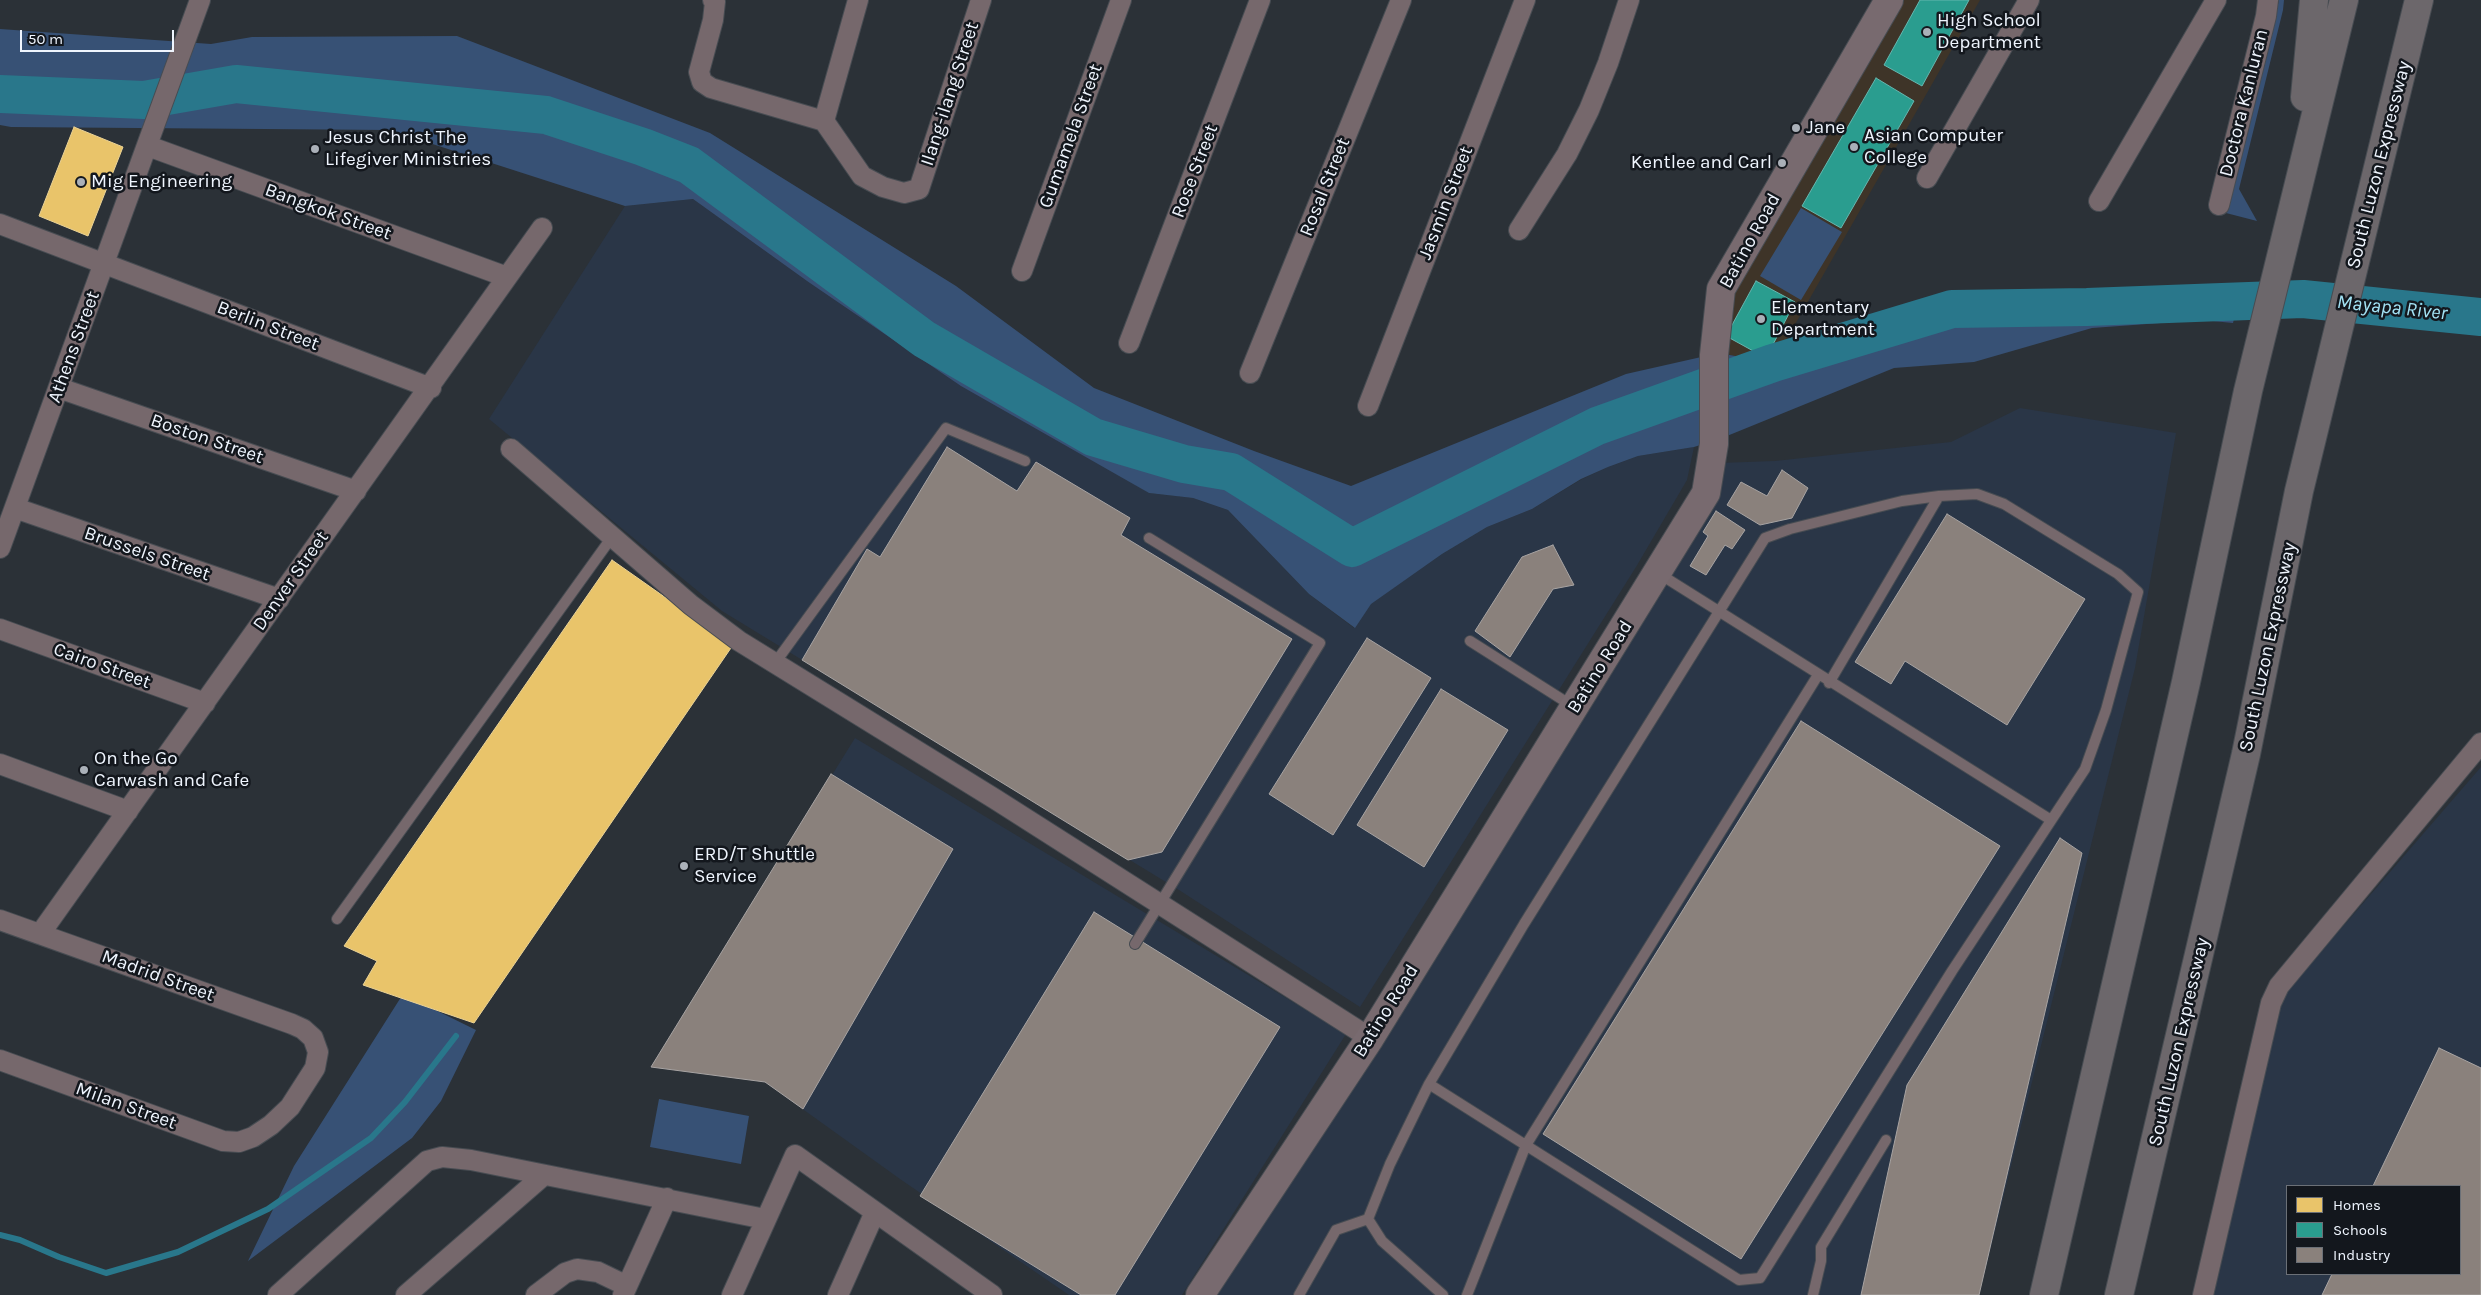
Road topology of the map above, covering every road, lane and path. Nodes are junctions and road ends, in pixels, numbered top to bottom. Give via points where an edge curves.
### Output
1 (200, 0) edge
2 (713, 0) edge
3 (858, 0) edge
4 (981, 0) edge
5 (1121, 0) edge
6 (1260, 0) edge
7 (1401, 0) edge
8 (1525, 0) edge
9 (1629, 0) edge
10 (1889, 0) edge
11 (2029, 0) edge
12 (2216, 0) edge
13 (2268, 0) edge
14 (2314, 0) edge
15 (2344, 0) edge
16 (2419, 0) edge
17 (824, 121) junction
18 (150, 141) junction
19 (2307, 151) junction
20 (1927, 178) dead end
21 (2098, 201) dead end
22 (2219, 205) dead end
23 (0, 224) edge
24 (542, 228) dead end
25 (1519, 230) dead end
26 (105, 265) junction
27 (1022, 271) dead end
28 (507, 278) junction
29 (1129, 343) dead end
30 (1250, 373) dead end
31 (59, 388) junction
32 (431, 388) junction
33 (1368, 406) dead end
34 (511, 449) dead end
35 (1025, 461) dead end
36 (356, 491) junction
37 (1939, 496) junction
38 (15, 508) junction
39 (612, 537) junction
40 (1149, 538) dead end
41 (0, 548) edge
42 (1658, 573) junction
43 (279, 599) junction
44 (1718, 612) junction
45 (0, 629) edge
46 (1470, 641) dead end
47 (775, 663) junction
48 (1818, 675) junction
49 (1830, 683) junction
50 (205, 703) junction
51 (1575, 707) junction
52 (2481, 743) edge
53 (0, 764) edge
54 (128, 811) junction
55 (2051, 820) junction
56 (1160, 904) junction
57 (337, 919) dead end
58 (0, 920) edge
59 (40, 934) junction
60 (1134, 944) dead end
61 (1370, 1038) junction
62 (0, 1060) edge
63 (1429, 1084) junction
64 (253, 1137) joint
65 (1886, 1140) dead end
66 (1526, 1145) junction
67 (544, 1175) junction
68 (667, 1198) junction
69 (875, 1212) junction
70 (765, 1219) junction
71 (1368, 1219) junction
72 (625, 1291) edge
73 (841, 1294) edge
74 (278, 1295) edge
75 (406, 1295) edge
76 (536, 1295) edge
77 (732, 1295) edge
78 (992, 1295) edge
79 (1200, 1295) edge
80 (1298, 1295) edge
81 (1443, 1295) edge
82 (1467, 1295) edge
83 (1813, 1295) edge
84 (2044, 1295) edge
85 (2119, 1295) edge
86 (2203, 1295) edge

1 - 18 street, Athens Street
2 - 17 street via 713,20 699,72 702,82 711,88
3 - 17 street
4 - 17 street, Ilang-ilang Street via 919,189 904,193 862,176
5 - 27 street, Gumamela Street
6 - 29 street, Rose Street
7 - 30 street, Rosal Street
8 - 33 street, Jasmin Street
9 - 25 street via 1586,118
10 - 42 main road, Batino Road via 1721,289 1714,355 1714,444 1706,493
11 - 20 street
12 - 21 street
13 - 22 street, Doctora Kanluran
14 - 19 highway via 2305,105
15 - 19 highway
16 - 85 highway, South Luzon Expressway via 2299,491 2246,754
18 - 26 street, Athens Street
18 - 28 street, Bangkok Street
19 - 84 highway via 2248,391 2186,682
23 - 26 street, Berlin Street
24 - 28 street, Denver Street
26 - 31 street, Athens Street
26 - 32 street, Berlin Street
28 - 32 street, Denver Street
31 - 36 street, Boston Street
31 - 38 street, Athens Street
32 - 36 street, Denver Street
34 - 39 street
35 - 47 lane via 946,428
36 - 43 street, Denver Street
37 - 44 lane via 1902,501 1765,538
37 - 49 lane
37 - 55 lane via 1976,494 2004,504 2118,574 2138,592 2106,710 2085,769
38 - 41 street, Athens Street
38 - 43 street, Brussels Street
39 - 47 street via 691,605
39 - 57 lane
40 - 56 lane via 1320,643
42 - 44 lane
42 - 51 main road, Batino Road
43 - 50 street, Denver Street
44 - 48 lane
44 - 63 lane via 1524,924
45 - 50 street, Cairo Street
46 - 51 lane
47 - 56 street
48 - 49 lane
48 - 66 lane
49 - 55 lane
50 - 54 street, Denver Street
51 - 61 main road, Batino Road
52 - 86 street via 2279,986 2271,1003
53 - 54 street
54 - 59 street, Denver Street
55 - 66 lane via 1952,971 1760,1278 1739,1280
56 - 60 lane
56 - 61 street
58 - 59 street, Madrid Street
59 - 64 street, Madrid Street via 292,1024 313,1038 318,1052 315,1068 303,1089 290,1107
61 - 79 main road, Batino Road
62 - 64 street, Milan Street via 223,1141 239,1142
63 - 66 lane
63 - 71 lane via 1390,1164
65 - 83 lane via 1821,1248 1822,1261
66 - 82 lane
67 - 68 street
67 - 74 street via 471,1160 442,1157 427,1161
67 - 75 street
68 - 70 street
68 - 72 street
69 - 70 street via 795,1155
69 - 73 street
69 - 78 street
70 - 77 street
71 - 80 lane via 1336,1230
71 - 81 lane via 1382,1241
72 - 76 street via 598,1272 578,1269 565,1272

